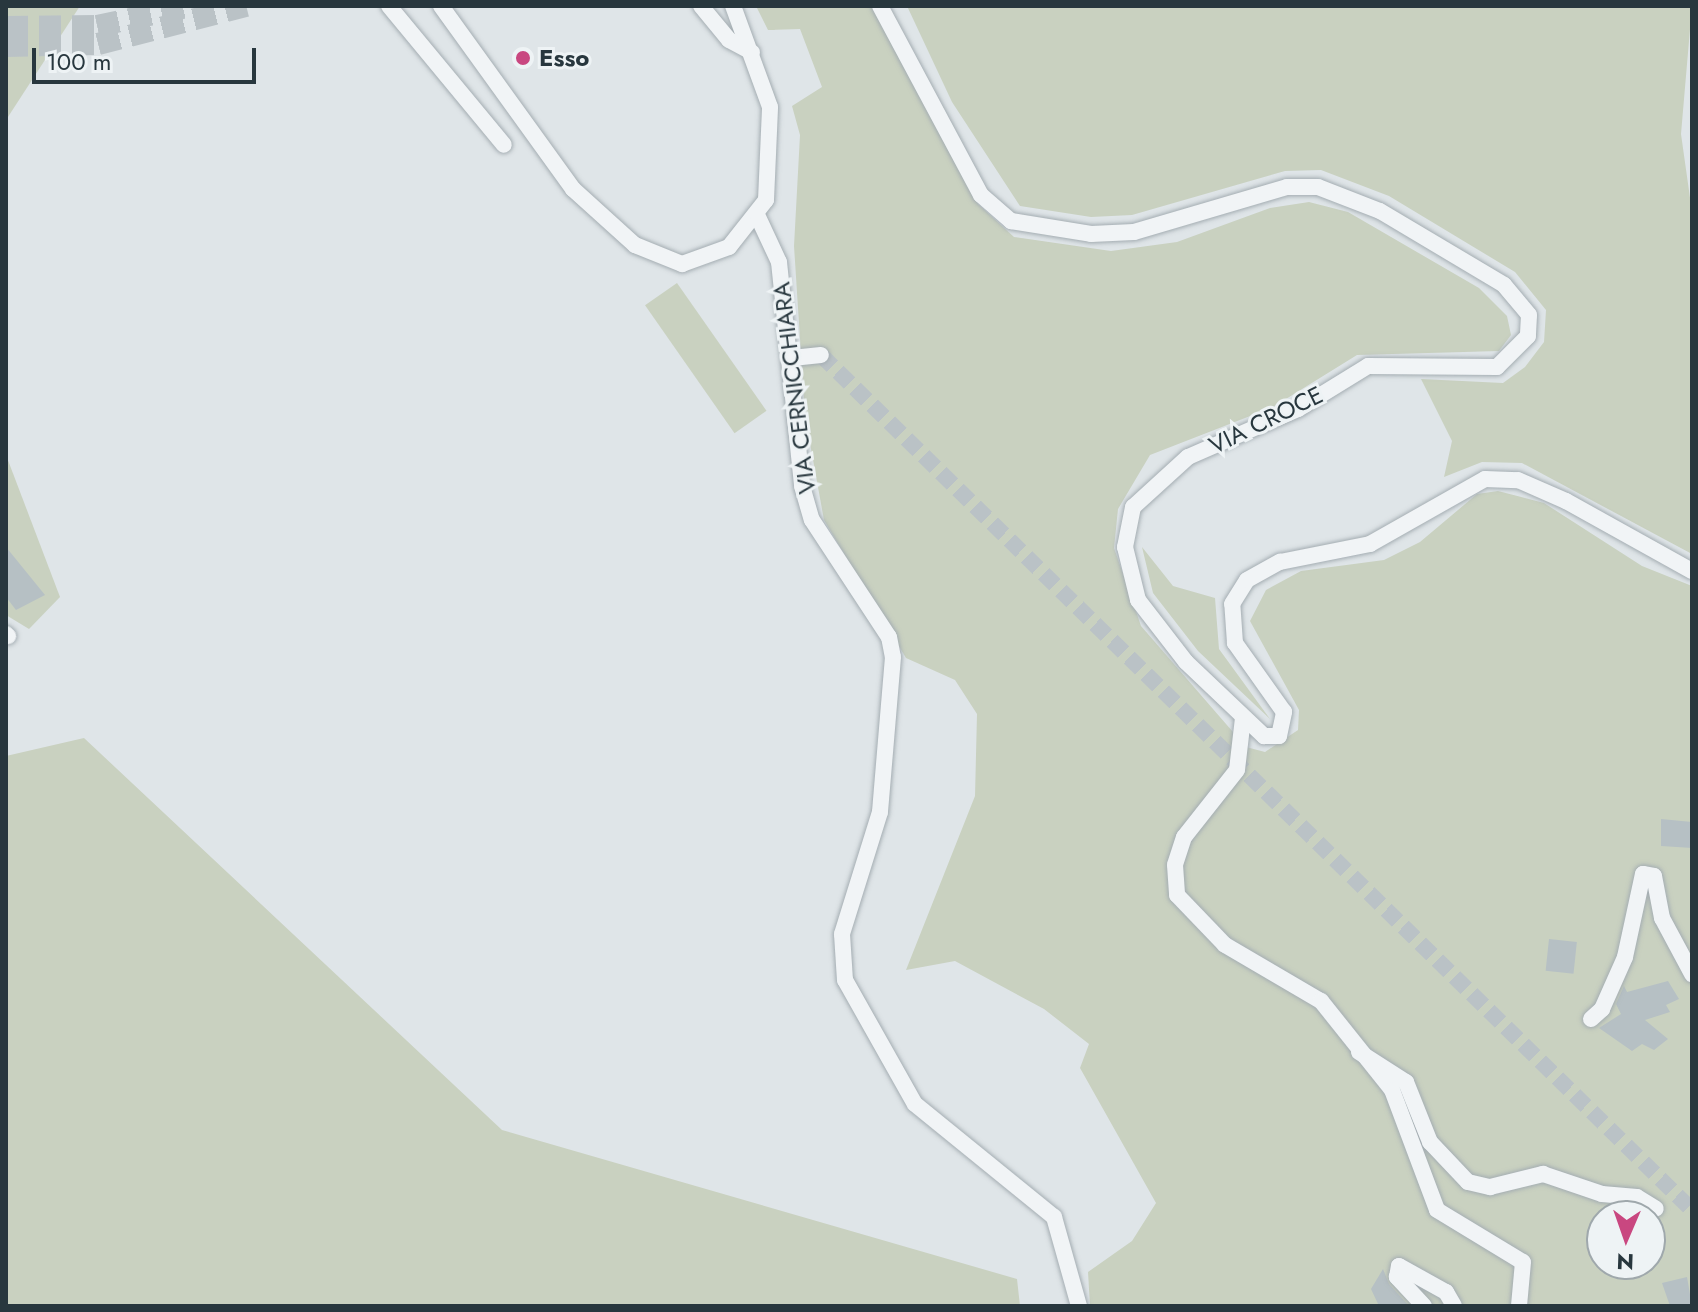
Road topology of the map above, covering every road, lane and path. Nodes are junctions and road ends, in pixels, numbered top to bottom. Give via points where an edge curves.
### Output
1 (389, 6) edge
2 (441, 6) edge
3 (701, 6) edge
4 (733, 6) edge
5 (880, 6) edge
6 (752, 52) junction
7 (504, 145) dead end
8 (758, 217) junction
9 (821, 355) dead end
10 (792, 358) junction
11 (1692, 571) edge
12 (1243, 718) junction
13 (1692, 974) edge
14 (1591, 1019) dead end
15 (1353, 1050) junction
16 (1642, 1200) edge
17 (1079, 1306) edge
18 (1424, 1306) edge
19 (1454, 1306) edge
20 (1519, 1306) edge

1 - 7 street
2 - 8 street via 555,169 635,245 666,262 698,262 729,247
3 - 6 street via 729,40
4 - 6 street
5 - 12 street, VIA CROCE via 981,195 1011,221 1091,234 1134,232 1287,187 1318,187 1380,211 1504,285 1529,315 1528,336 1497,367 1368,366 1298,409 1188,457 1133,507 1125,547 1138,600
6 - 8 street via 772,116
8 - 10 street, VIA CERNICCHIARA via 779,262
9 - 10 street
10 - 17 street, VIA CERNICCHIARA via 802,486 812,520 889,637 893,657 880,812 842,934 845,980 915,1104 1054,1217
11 - 12 street, VIA CROCE via 1566,501 1518,480 1485,479 1384,538 1280,562 1247,580 1232,604 1233,634 1278,699 1286,727 1279,736 1264,736
12 - 15 street via 1237,770 1184,837 1175,865 1177,895 1225,945 1321,1001
13 - 14 street via 1662,918 1654,876 1643,874 1625,957 1602,1009
15 - 16 street via 1406,1082 1430,1142 1468,1182 1490,1187 1543,1174 1602,1194
15 - 20 street via 1392,1090 1437,1210 1523,1262
18 - 19 street via 1397,1277 1399,1266 1446,1292

